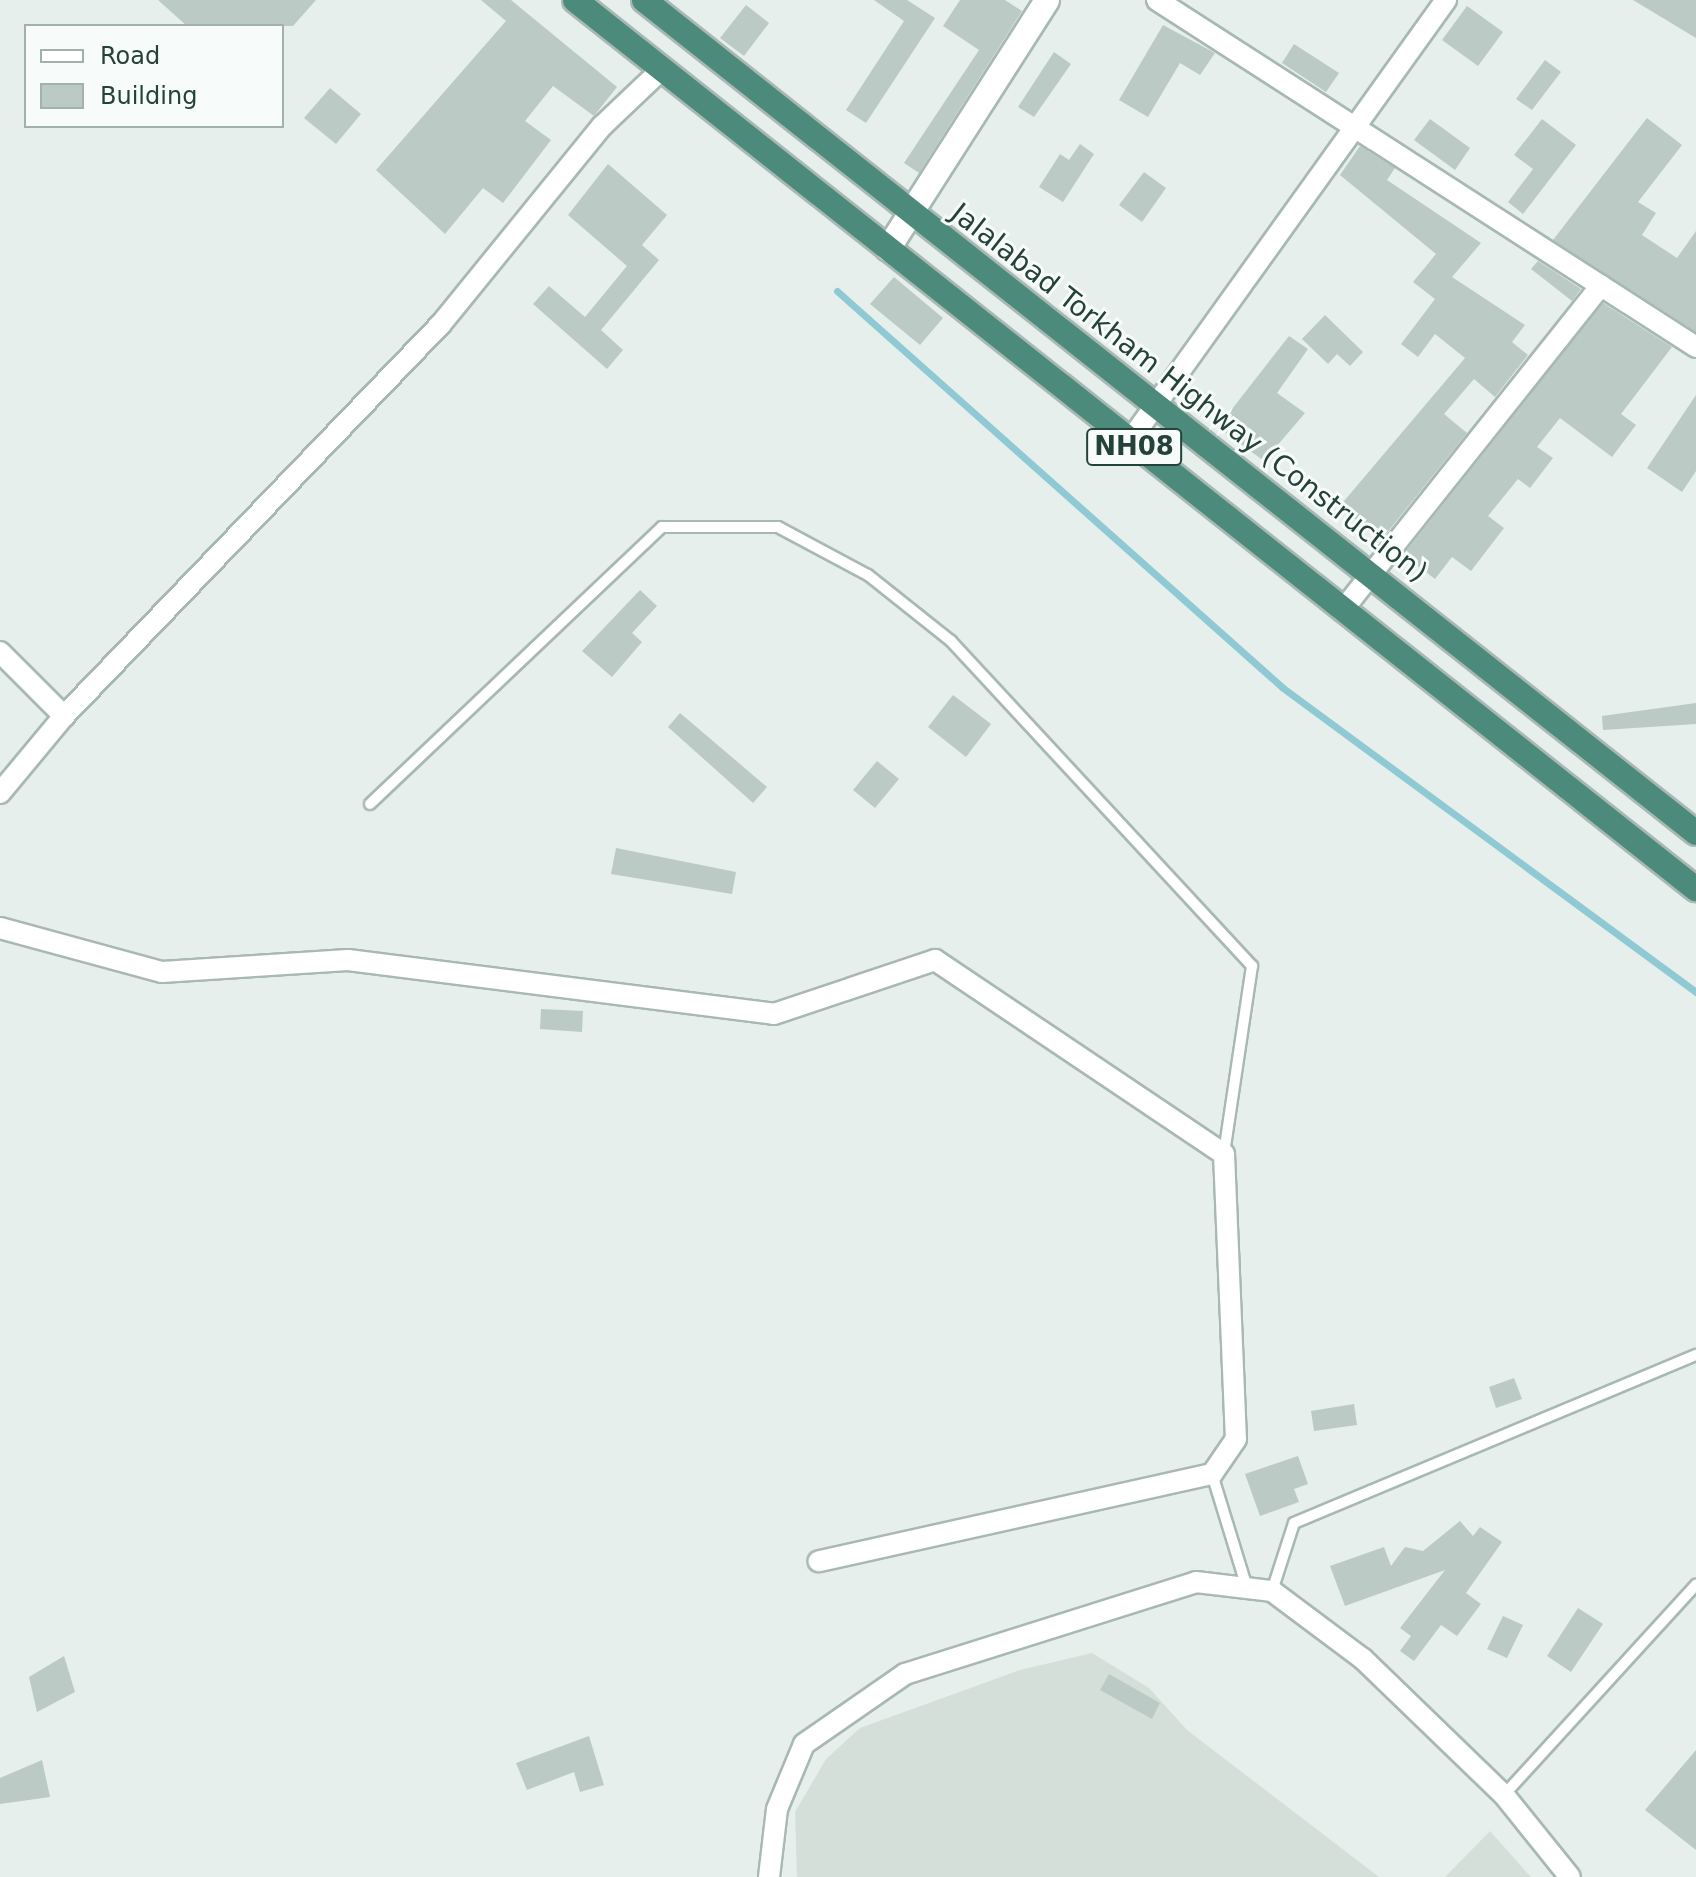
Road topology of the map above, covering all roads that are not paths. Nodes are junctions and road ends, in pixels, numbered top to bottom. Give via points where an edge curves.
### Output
1 (575, 0) edge
2 (644, 0) edge
3 (1047, 0) edge
4 (1157, 0) edge
5 (1446, 0) edge
6 (662, 69) junction
7 (1352, 126) junction
8 (913, 212) junction
9 (888, 249) junction
10 (1601, 285) junction
11 (1696, 347) edge
12 (1154, 405) junction
13 (1129, 442) junction
14 (1369, 574) junction
15 (1342, 611) junction
16 (0, 652) edge
17 (64, 716) junction
18 (0, 793) edge
19 (370, 804) dead end
20 (1696, 833) edge
21 (1696, 889) edge
22 (0, 928) edge
23 (1224, 1154) junction
24 (1696, 1355) edge
25 (1212, 1474) junction
26 (819, 1561) dead end
27 (1696, 1585) edge
28 (1247, 1588) junction
29 (1272, 1591) junction
30 (1504, 1795) junction
31 (769, 1877) edge
32 (1570, 1877) edge

1 - 6 highway, NH08
2 - 8 highway, Jalalabad Torkham Highway (Construction) / NH08
3 - 8 street
4 - 7 street
5 - 7 street
6 - 9 highway, NH08
6 - 17 street via 602,126 441,324
7 - 10 street
7 - 12 street
8 - 9 street
8 - 12 highway, Jalalabad Torkham Highway (Construction) / NH08
9 - 13 highway, NH08
10 - 11 street
10 - 14 street
12 - 13 street
12 - 14 highway, Jalalabad Torkham Highway (Construction) / NH08
13 - 15 highway, NH08
14 - 15 street
14 - 20 highway, Jalalabad Torkham Highway (Construction) / NH08
15 - 21 highway, NH08
16 - 17 street
17 - 18 street
19 - 23 lane via 662,527 778,527 868,575 951,641 1252,966
22 - 23 street via 162,972 348,960 774,1014 935,960
23 - 25 street via 1236,1439
24 - 29 lane via 1294,1523
25 - 26 street
25 - 28 lane
27 - 30 lane
28 - 29 street
28 - 31 street via 1196,1582 905,1674 804,1744 777,1809
29 - 30 street via 1363,1659
30 - 32 street

